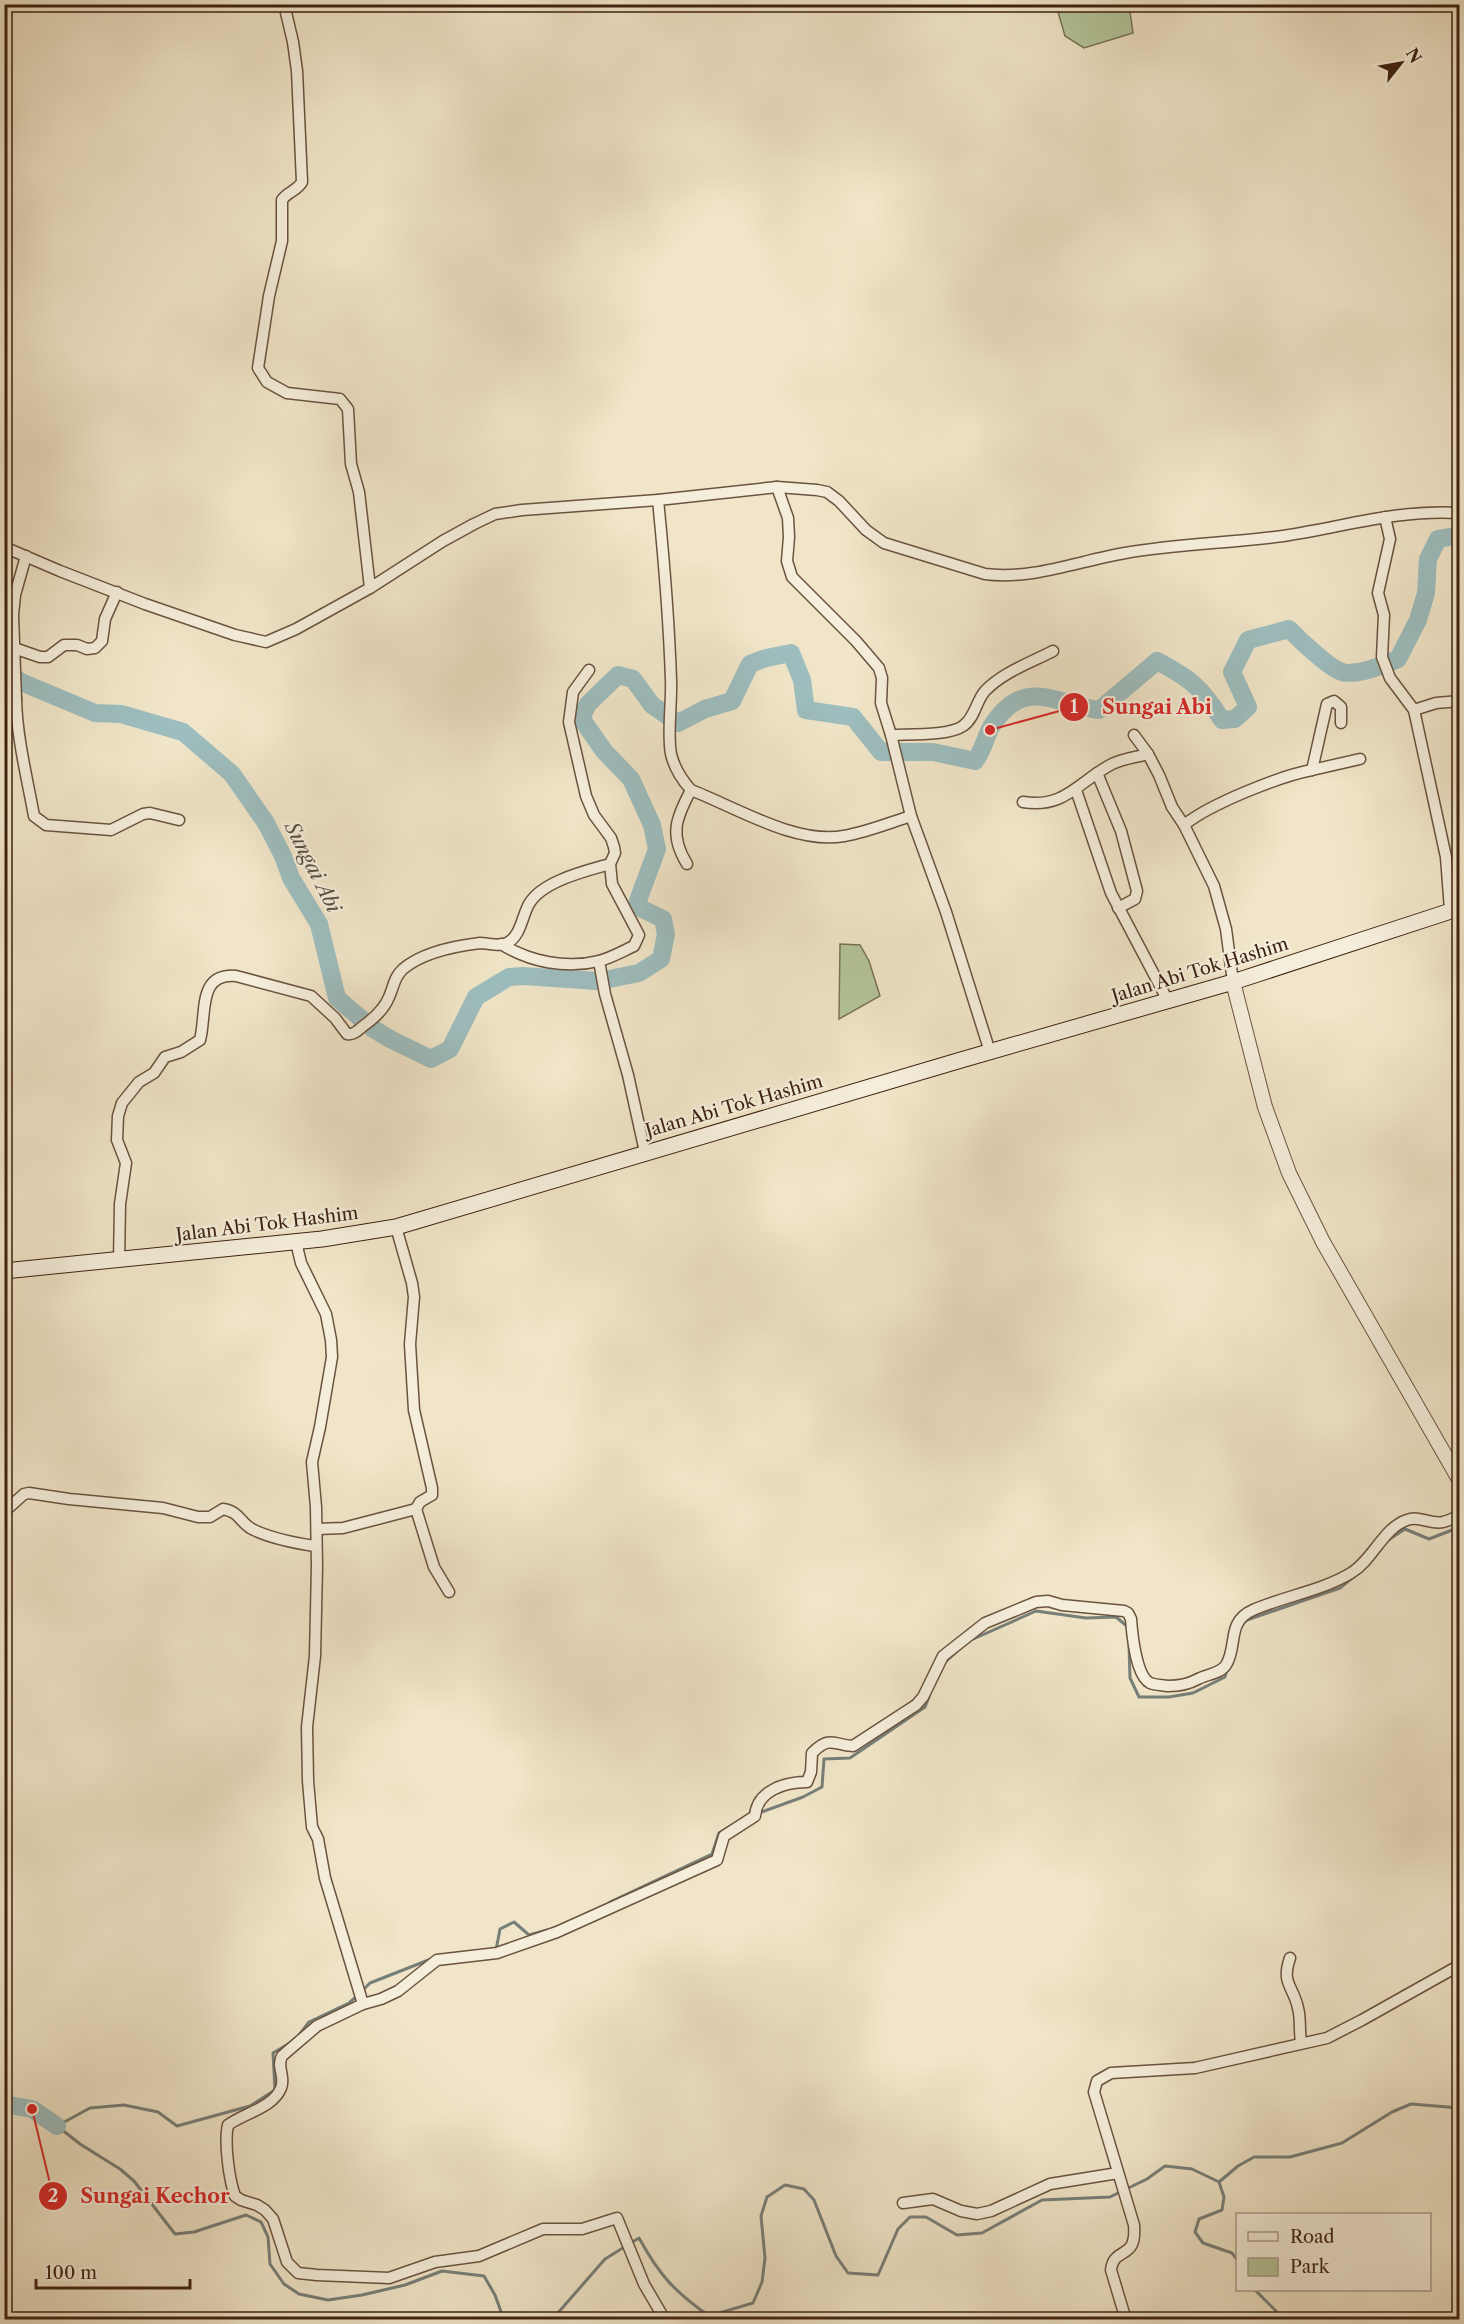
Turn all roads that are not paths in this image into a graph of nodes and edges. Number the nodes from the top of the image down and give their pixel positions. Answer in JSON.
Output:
{"nodes":[{"id":1,"x":284,"y":4,"type":"edge"},
{"id":2,"x":777,"y":487,"type":"junction"},
{"id":3,"x":658,"y":501,"type":"junction"},
{"id":4,"x":1460,"y":513,"type":"edge"},
{"id":5,"x":1385,"y":517,"type":"junction"},
{"id":6,"x":4,"y":547,"type":"edge"},
{"id":7,"x":26,"y":556,"type":"junction"},
{"id":8,"x":370,"y":588,"type":"junction"},
{"id":9,"x":117,"y":592,"type":"junction"},
{"id":10,"x":14,"y":648,"type":"junction"},
{"id":11,"x":1053,"y":651,"type":"dead end"},
{"id":12,"x":589,"y":670,"type":"dead end"},
{"id":13,"x":4,"y":691,"type":"edge"},
{"id":14,"x":16,"y":699,"type":"junction"},
{"id":15,"x":1460,"y":701,"type":"edge"},
{"id":16,"x":1414,"y":710,"type":"junction"},
{"id":17,"x":1341,"y":723,"type":"dead end"},
{"id":18,"x":1134,"y":735,"type":"dead end"},
{"id":19,"x":892,"y":741,"type":"junction"},
{"id":20,"x":1148,"y":754,"type":"junction"},
{"id":21,"x":1360,"y":759,"type":"dead end"},
{"id":22,"x":1312,"y":770,"type":"junction"},
{"id":23,"x":1097,"y":773,"type":"junction"},
{"id":24,"x":691,"y":790,"type":"junction"},
{"id":25,"x":1076,"y":790,"type":"junction"},
{"id":26,"x":1023,"y":802,"type":"dead end"},
{"id":27,"x":911,"y":816,"type":"junction"},
{"id":28,"x":179,"y":820,"type":"dead end"},
{"id":29,"x":1185,"y":825,"type":"junction"},
{"id":30,"x":610,"y":864,"type":"junction"},
{"id":31,"x":687,"y":864,"type":"dead end"},
{"id":32,"x":1118,"y":908,"type":"junction"},
{"id":33,"x":1455,"y":909,"type":"edge"},
{"id":34,"x":501,"y":944,"type":"junction"},
{"id":35,"x":599,"y":961,"type":"junction"},
{"id":36,"x":1233,"y":982,"type":"junction"},
{"id":37,"x":1168,"y":1001,"type":"junction"},
{"id":38,"x":990,"y":1052,"type":"junction"},
{"id":39,"x":645,"y":1152,"type":"junction"},
{"id":40,"x":396,"y":1227,"type":"junction"},
{"id":41,"x":296,"y":1242,"type":"junction"},
{"id":42,"x":119,"y":1261,"type":"junction"},
{"id":43,"x":4,"y":1271,"type":"edge"},
{"id":44,"x":1460,"y":1481,"type":"edge"},
{"id":45,"x":416,"y":1509,"type":"junction"},
{"id":46,"x":4,"y":1512,"type":"edge"},
{"id":47,"x":1460,"y":1515,"type":"edge"},
{"id":48,"x":317,"y":1528,"type":"junction"},
{"id":49,"x":315,"y":1546,"type":"junction"},
{"id":50,"x":449,"y":1592,"type":"dead end"},
{"id":51,"x":1290,"y":1958,"type":"dead end"},
{"id":52,"x":1460,"y":1965,"type":"edge"},
{"id":53,"x":360,"y":1996,"type":"junction"},
{"id":54,"x":1301,"y":2042,"type":"junction"},
{"id":55,"x":1120,"y":2178,"type":"junction"},
{"id":56,"x":903,"y":2203,"type":"dead end"},
{"id":57,"x":665,"y":2319,"type":"edge"},
{"id":58,"x":1126,"y":2319,"type":"edge"}],
"edges":[{"from":1,"to":8,"type":"street"},
{"from":2,"to":3,"type":"street"},
{"from":2,"to":5,"type":"street"},
{"from":2,"to":19,"type":"street"},
{"from":3,"to":8,"type":"street"},
{"from":3,"to":24,"type":"street"},
{"from":4,"to":5,"type":"street"},
{"from":5,"to":16,"type":"street"},
{"from":6,"to":7,"type":"street"},
{"from":7,"to":9,"type":"street"},
{"from":7,"to":10,"type":"street"},
{"from":8,"to":9,"type":"street"},
{"from":9,"to":10,"type":"street"},
{"from":10,"to":14,"type":"street"},
{"from":11,"to":19,"type":"street"},
{"from":12,"to":30,"type":"street"},
{"from":13,"to":14,"type":"street"},
{"from":14,"to":28,"type":"street"},
{"from":15,"to":16,"type":"street"},
{"from":16,"to":33,"type":"street"},
{"from":17,"to":22,"type":"street"},
{"from":18,"to":20,"type":"street"},
{"from":19,"to":27,"type":"street"},
{"from":20,"to":23,"type":"street"},
{"from":20,"to":29,"type":"street"},
{"from":21,"to":22,"type":"street"},
{"from":22,"to":29,"type":"street"},
{"from":23,"to":25,"type":"street"},
{"from":23,"to":32,"type":"street"},
{"from":24,"to":27,"type":"street"},
{"from":24,"to":31,"type":"street"},
{"from":25,"to":26,"type":"street"},
{"from":25,"to":32,"type":"street"},
{"from":27,"to":38,"type":"street"},
{"from":29,"to":36,"type":"street"},
{"from":30,"to":34,"type":"street"},
{"from":30,"to":35,"type":"street"},
{"from":32,"to":37,"type":"street"},
{"from":33,"to":36,"type":"main road","name":"Jalan Abi Tok Hashim"},
{"from":34,"to":35,"type":"street"},
{"from":34,"to":42,"type":"street"},
{"from":35,"to":39,"type":"street"},
{"from":36,"to":37,"type":"main road","name":"Jalan Abi Tok Hashim"},
{"from":36,"to":44,"type":"street"},
{"from":37,"to":38,"type":"main road","name":"Jalan Abi Tok Hashim"},
{"from":38,"to":39,"type":"main road","name":"Jalan Abi Tok Hashim"},
{"from":39,"to":40,"type":"main road","name":"Jalan Abi Tok Hashim"},
{"from":40,"to":41,"type":"main road","name":"Jalan Abi Tok Hashim"},
{"from":40,"to":45,"type":"street"},
{"from":41,"to":42,"type":"main road","name":"Jalan Abi Tok Hashim"},
{"from":41,"to":48,"type":"street"},
{"from":42,"to":43,"type":"main road","name":"Jalan Abi Tok Hashim"},
{"from":45,"to":48,"type":"street"},
{"from":45,"to":50,"type":"street"},
{"from":46,"to":49,"type":"street"},
{"from":47,"to":53,"type":"street"},
{"from":48,"to":49,"type":"street"},
{"from":49,"to":53,"type":"street"},
{"from":51,"to":54,"type":"street"},
{"from":52,"to":54,"type":"street"},
{"from":53,"to":57,"type":"street"},
{"from":54,"to":55,"type":"street"},
{"from":55,"to":56,"type":"street"},
{"from":55,"to":58,"type":"street"}]}
